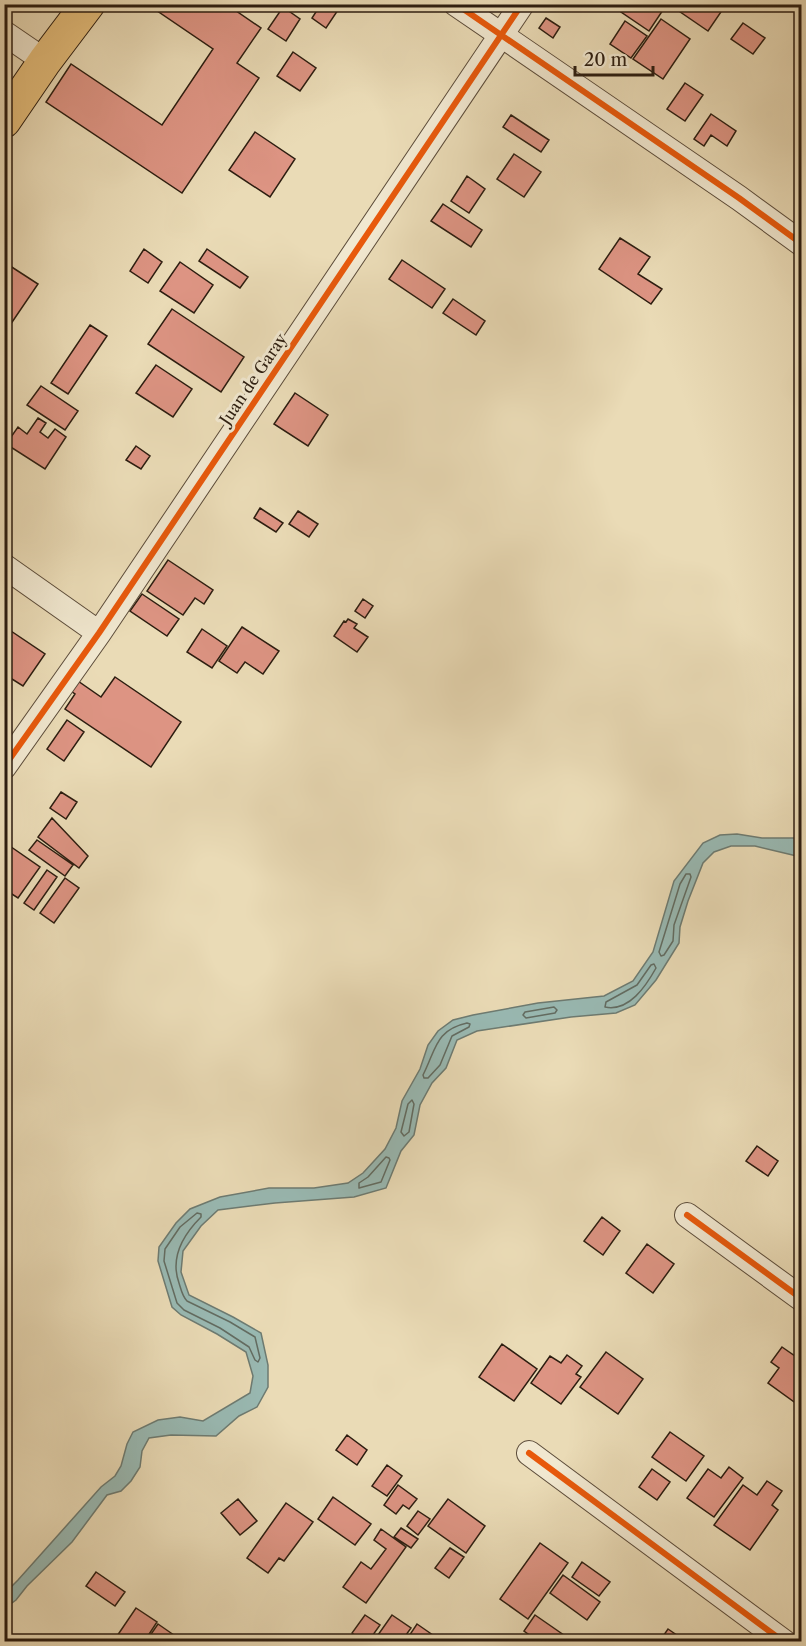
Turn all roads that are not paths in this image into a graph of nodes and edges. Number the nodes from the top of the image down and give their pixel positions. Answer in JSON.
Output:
{"nodes":[{"id":1,"x":88,"y":4,"type":"edge"},
{"id":2,"x":456,"y":4,"type":"edge"},
{"id":3,"x":522,"y":4,"type":"edge"},
{"id":4,"x":4,"y":33,"type":"edge"},
{"id":5,"x":500,"y":36,"type":"junction"},
{"id":6,"x":45,"y":61,"type":"junction"},
{"id":7,"x":4,"y":120,"type":"edge"},
{"id":8,"x":801,"y":244,"type":"edge"},
{"id":9,"x":4,"y":566,"type":"edge"},
{"id":10,"x":99,"y":633,"type":"junction"},
{"id":11,"x":4,"y":767,"type":"edge"},
{"id":12,"x":687,"y":1215,"type":"dead end"},
{"id":13,"x":801,"y":1299,"type":"edge"},
{"id":14,"x":529,"y":1453,"type":"dead end"},
{"id":15,"x":784,"y":1641,"type":"edge"}],
"edges":[{"from":1,"to":6,"type":"main road"},
{"from":2,"to":5,"type":"street"},
{"from":3,"to":5,"type":"street","name":"Juan de Garay"},
{"from":4,"to":6,"type":"street"},
{"from":5,"to":8,"type":"street"},
{"from":5,"to":10,"type":"street","name":"Juan de Garay"},
{"from":6,"to":7,"type":"main road"},
{"from":9,"to":10,"type":"street"},
{"from":10,"to":11,"type":"street","name":"Juan de Garay"},
{"from":12,"to":13,"type":"street"},
{"from":14,"to":15,"type":"street"}]}
